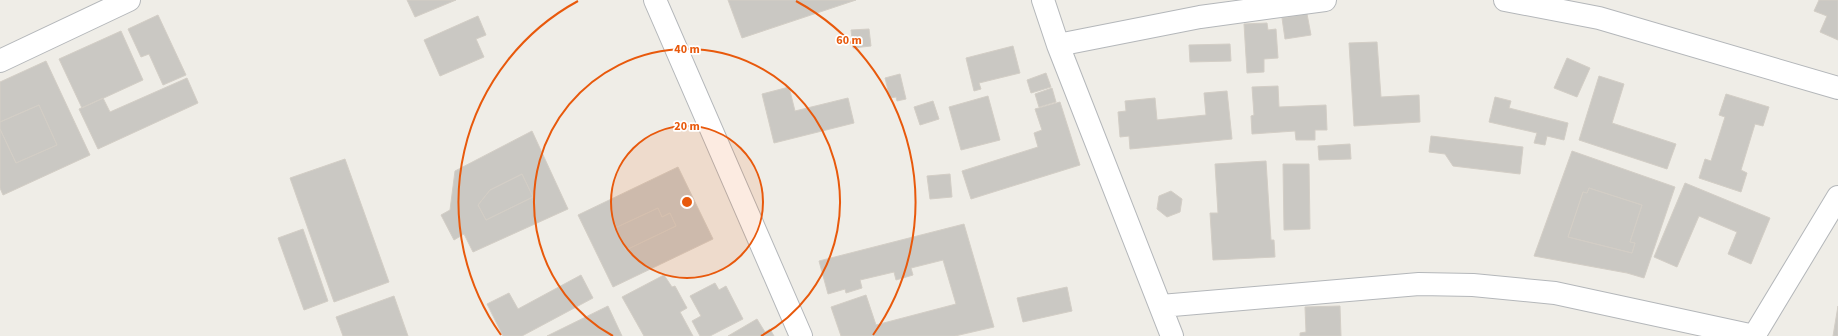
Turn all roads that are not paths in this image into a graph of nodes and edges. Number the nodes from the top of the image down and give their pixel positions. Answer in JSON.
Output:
{"nodes":[{"id":1,"x":129,"y":0,"type":"edge"},
{"id":2,"x":655,"y":0,"type":"edge"},
{"id":3,"x":1043,"y":0,"type":"edge"},
{"id":4,"x":1325,"y":0,"type":"edge"},
{"id":5,"x":1506,"y":0,"type":"edge"},
{"id":6,"x":1058,"y":45,"type":"junction"},
{"id":7,"x":0,"y":61,"type":"edge"},
{"id":8,"x":1838,"y":88,"type":"edge"},
{"id":9,"x":1838,"y":197,"type":"edge"},
{"id":10,"x":1161,"y":306,"type":"junction"},
{"id":11,"x":801,"y":336,"type":"edge"},
{"id":12,"x":1172,"y":336,"type":"edge"},
{"id":13,"x":1754,"y":336,"type":"edge"}],
"edges":[{"from":1,"to":7,"type":"street"},
{"from":2,"to":11,"type":"street"},
{"from":3,"to":6,"type":"street"},
{"from":4,"to":6,"type":"street"},
{"from":5,"to":8,"type":"street"},
{"from":6,"to":10,"type":"street"},
{"from":9,"to":13,"type":"street"},
{"from":10,"to":12,"type":"street"},
{"from":10,"to":13,"type":"street"}]}
